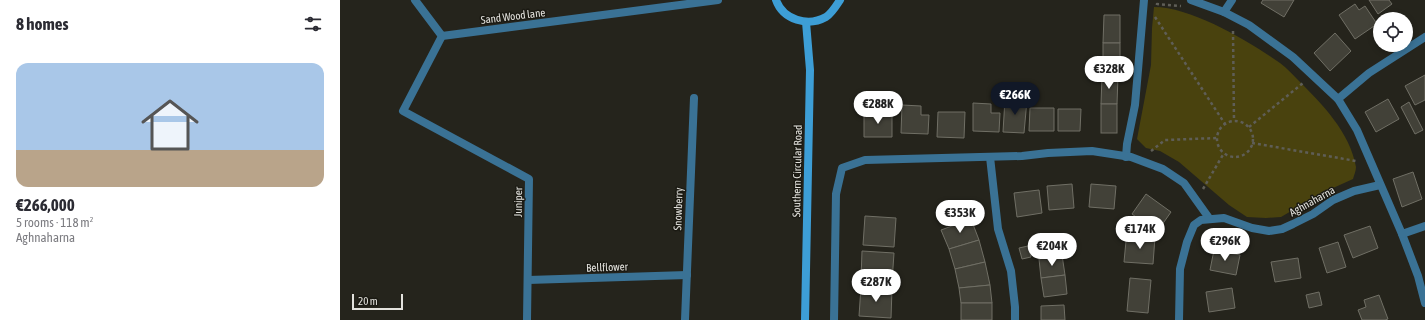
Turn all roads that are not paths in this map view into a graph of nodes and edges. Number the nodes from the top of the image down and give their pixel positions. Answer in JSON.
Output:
{"nodes":[{"id":1,"x":415,"y":0,"type":"edge"},
{"id":2,"x":718,"y":0,"type":"edge"},
{"id":3,"x":776,"y":0,"type":"edge"},
{"id":4,"x":840,"y":0,"type":"edge"},
{"id":5,"x":1144,"y":0,"type":"edge"},
{"id":6,"x":1191,"y":0,"type":"edge"},
{"id":7,"x":1232,"y":0,"type":"edge"},
{"id":8,"x":1224,"y":12,"type":"junction"},
{"id":9,"x":806,"y":22,"type":"junction"},
{"id":10,"x":442,"y":36,"type":"junction"},
{"id":11,"x":1425,"y":36,"type":"edge"},
{"id":12,"x":694,"y":98,"type":"dead end"},
{"id":13,"x":1338,"y":100,"type":"junction"},
{"id":14,"x":990,"y":157,"type":"junction"},
{"id":15,"x":1132,"y":158,"type":"junction"},
{"id":16,"x":1380,"y":185,"type":"junction"},
{"id":17,"x":1209,"y":218,"type":"junction"},
{"id":18,"x":1425,"y":226,"type":"edge"},
{"id":19,"x":1402,"y":234,"type":"junction"},
{"id":20,"x":687,"y":275,"type":"junction"},
{"id":21,"x":528,"y":280,"type":"junction"},
{"id":22,"x":1425,"y":303,"type":"edge"},
{"id":23,"x":527,"y":320,"type":"edge"},
{"id":24,"x":685,"y":320,"type":"edge"},
{"id":25,"x":805,"y":320,"type":"edge"},
{"id":26,"x":834,"y":320,"type":"edge"},
{"id":27,"x":1015,"y":320,"type":"edge"},
{"id":28,"x":1179,"y":320,"type":"edge"}],
"edges":[{"from":1,"to":10,"type":"street"},
{"from":2,"to":10,"type":"street","name":"Sand Wood lane"},
{"from":3,"to":9,"type":"main road"},
{"from":4,"to":9,"type":"main road"},
{"from":5,"to":15,"type":"street"},
{"from":6,"to":8,"type":"street"},
{"from":7,"to":8,"type":"street"},
{"from":8,"to":13,"type":"street"},
{"from":9,"to":25,"type":"main road","name":"Southern Circular Road"},
{"from":10,"to":21,"type":"street","name":"Juniper"},
{"from":11,"to":13,"type":"street"},
{"from":12,"to":20,"type":"street","name":"Snowberry"},
{"from":13,"to":16,"type":"street"},
{"from":14,"to":15,"type":"street"},
{"from":14,"to":26,"type":"street"},
{"from":14,"to":27,"type":"street"},
{"from":15,"to":17,"type":"street"},
{"from":16,"to":17,"type":"street","name":"Aghnaharna"},
{"from":16,"to":19,"type":"street"},
{"from":17,"to":28,"type":"street"},
{"from":18,"to":19,"type":"street"},
{"from":19,"to":22,"type":"street"},
{"from":20,"to":21,"type":"street","name":"Bellflower"},
{"from":20,"to":24,"type":"street","name":"Snowberry"},
{"from":21,"to":23,"type":"street","name":"Juniper"}]}
